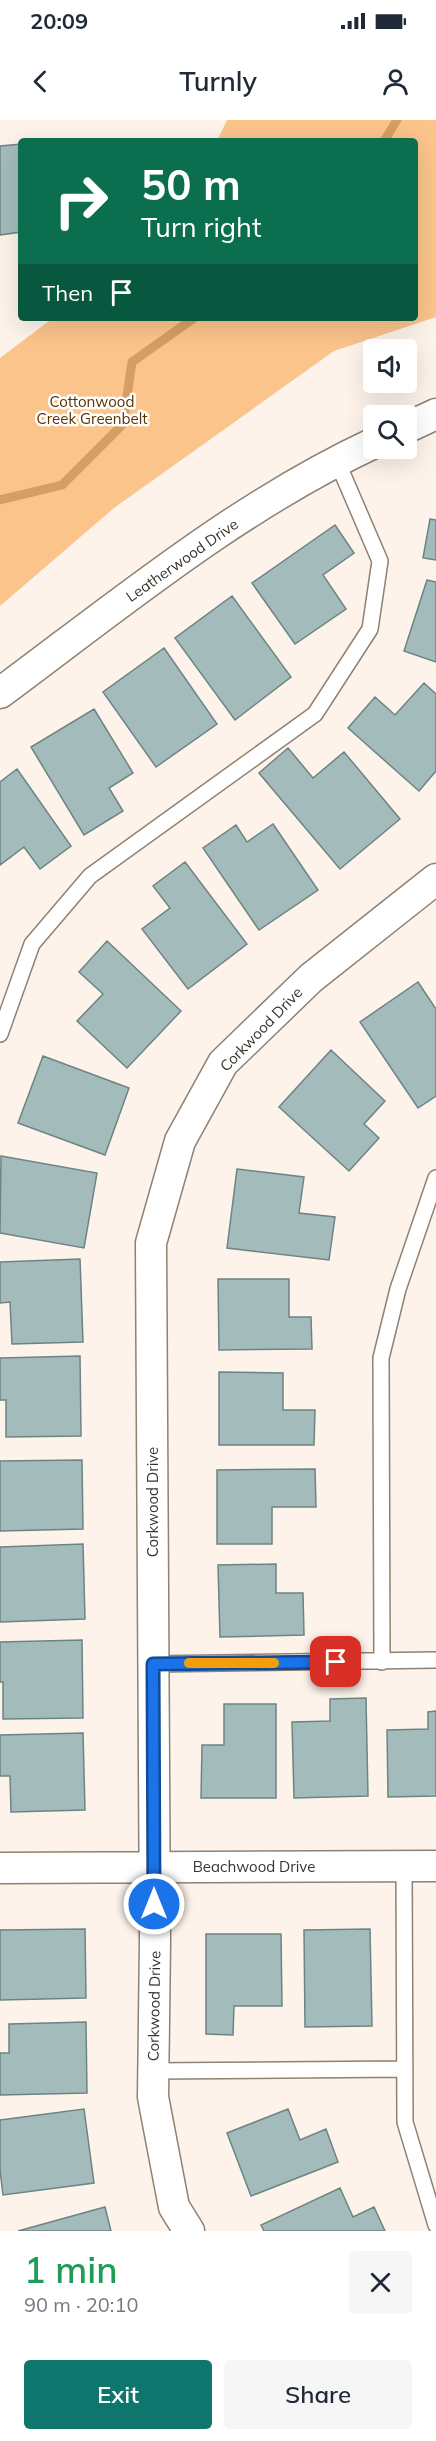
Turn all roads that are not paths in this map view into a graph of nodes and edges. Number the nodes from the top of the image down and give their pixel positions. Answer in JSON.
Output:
{"nodes":[{"id":1,"x":436,"y":414,"type":"edge"},
{"id":2,"x":417,"y":423,"type":"edge"},
{"id":3,"x":363,"y":448,"type":"edge"},
{"id":4,"x":337,"y":460,"type":"junction"},
{"id":5,"x":0,"y":693,"type":"edge"},
{"id":6,"x":436,"y":879,"type":"edge"},
{"id":7,"x":0,"y":1034,"type":"edge"},
{"id":8,"x":436,"y":1178,"type":"edge"},
{"id":9,"x":436,"y":1660,"type":"edge"},
{"id":10,"x":382,"y":1662,"type":"junction"},
{"id":11,"x":153,"y":1664,"type":"junction"},
{"id":12,"x":154,"y":1866,"type":"junction"},
{"id":13,"x":404,"y":1866,"type":"junction"},
{"id":14,"x":436,"y":1866,"type":"edge"},
{"id":15,"x":0,"y":1868,"type":"edge"},
{"id":16,"x":405,"y":2068,"type":"junction"},
{"id":17,"x":153,"y":2071,"type":"junction"},
{"id":18,"x":436,"y":2225,"type":"edge"},
{"id":19,"x":189,"y":2231,"type":"edge"}],
"edges":[{"from":1,"to":2,"type":"street"},
{"from":3,"to":4,"type":"street","name":"Leatherwood Drive"},
{"from":4,"to":5,"type":"street","name":"Leatherwood Drive"},
{"from":4,"to":7,"type":"lane"},
{"from":6,"to":11,"type":"street","name":"Corkwood Drive"},
{"from":8,"to":10,"type":"lane"},
{"from":9,"to":10,"type":"lane"},
{"from":10,"to":11,"type":"lane"},
{"from":11,"to":12,"type":"street","name":"Corkwood Drive"},
{"from":12,"to":13,"type":"street","name":"Beachwood Drive"},
{"from":12,"to":15,"type":"street","name":"Beachwood Drive"},
{"from":12,"to":17,"type":"street","name":"Corkwood Drive"},
{"from":13,"to":14,"type":"street","name":"Beachwood Drive"},
{"from":13,"to":16,"type":"lane"},
{"from":16,"to":17,"type":"lane"},
{"from":16,"to":18,"type":"lane"},
{"from":17,"to":19,"type":"street","name":"Corkwood Drive"}]}
